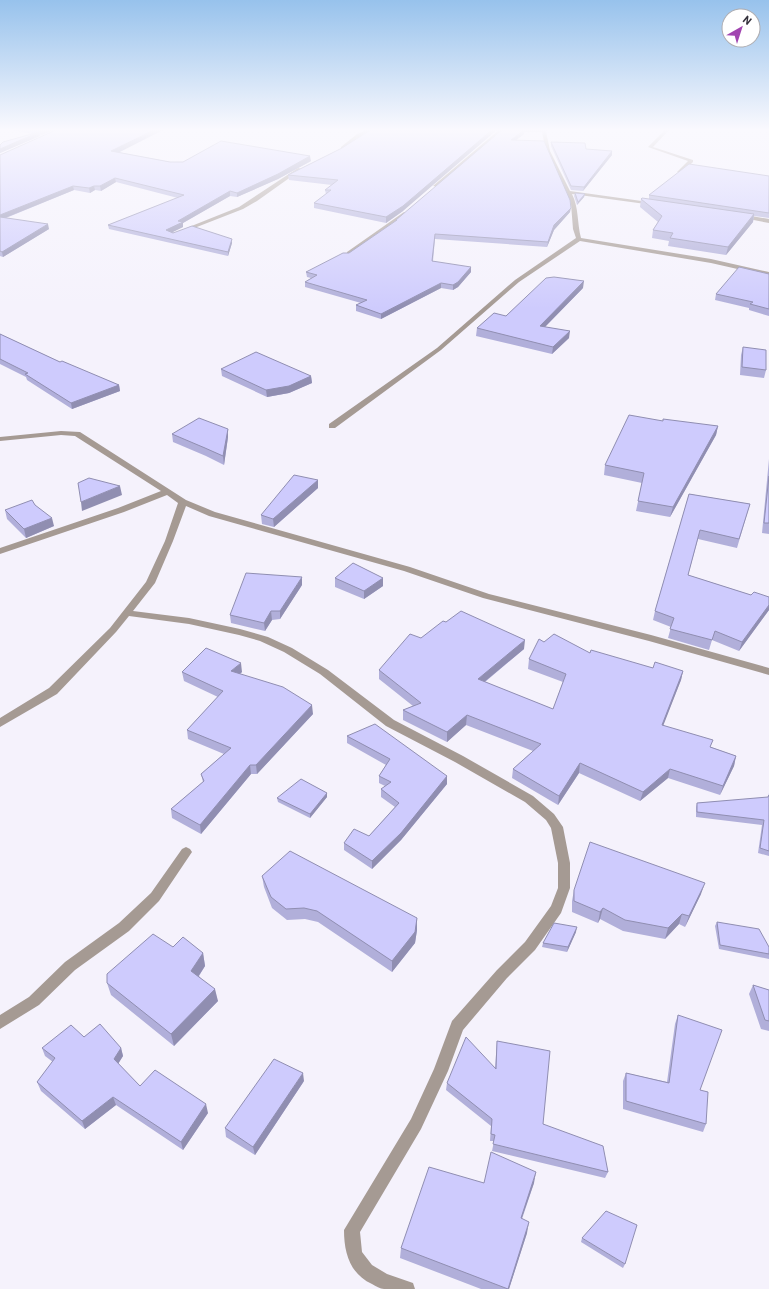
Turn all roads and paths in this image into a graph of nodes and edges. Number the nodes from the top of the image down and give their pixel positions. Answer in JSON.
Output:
{"nodes":[{"id":1,"x":269,"y":189,"type":"edge"},
{"id":2,"x":567,"y":189,"type":"edge"},
{"id":3,"x":568,"y":192,"type":"junction"},
{"id":4,"x":647,"y":197,"type":"edge"},
{"id":5,"x":641,"y":202,"type":"junction"},
{"id":6,"x":661,"y":204,"type":"edge"},
{"id":7,"x":412,"y":207,"type":"edge"},
{"id":8,"x":731,"y":215,"type":"edge"},
{"id":9,"x":769,"y":221,"type":"edge"},
{"id":10,"x":178,"y":232,"type":"edge"},
{"id":11,"x":579,"y":239,"type":"junction"},
{"id":12,"x":346,"y":256,"type":"edge"},
{"id":13,"x":769,"y":274,"type":"edge"},
{"id":14,"x":332,"y":426,"type":"dead end"},
{"id":15,"x":0,"y":439,"type":"edge"},
{"id":16,"x":167,"y":492,"type":"junction"},
{"id":17,"x":183,"y":502,"type":"junction"},
{"id":18,"x":0,"y":551,"type":"edge"},
{"id":19,"x":126,"y":613,"type":"junction"},
{"id":20,"x":769,"y":672,"type":"edge"},
{"id":21,"x":0,"y":723,"type":"edge"},
{"id":22,"x":186,"y":852,"type":"dead end"},
{"id":23,"x":0,"y":1023,"type":"edge"},
{"id":24,"x":407,"y":1289,"type":"edge"}],
"edges":[{"from":1,"to":10,"type":"street"},
{"from":2,"to":3,"type":"street"},
{"from":3,"to":5,"type":"street"},
{"from":3,"to":11,"type":"street"},
{"from":4,"to":5,"type":"street"},
{"from":5,"to":6,"type":"street"},
{"from":7,"to":12,"type":"street"},
{"from":8,"to":9,"type":"street"},
{"from":11,"to":13,"type":"street"},
{"from":11,"to":14,"type":"street"},
{"from":15,"to":16,"type":"street"},
{"from":16,"to":17,"type":"street"},
{"from":16,"to":18,"type":"street"},
{"from":17,"to":19,"type":"street"},
{"from":17,"to":20,"type":"street"},
{"from":19,"to":21,"type":"street"},
{"from":19,"to":24,"type":"street"},
{"from":22,"to":23,"type":"street"}]}
